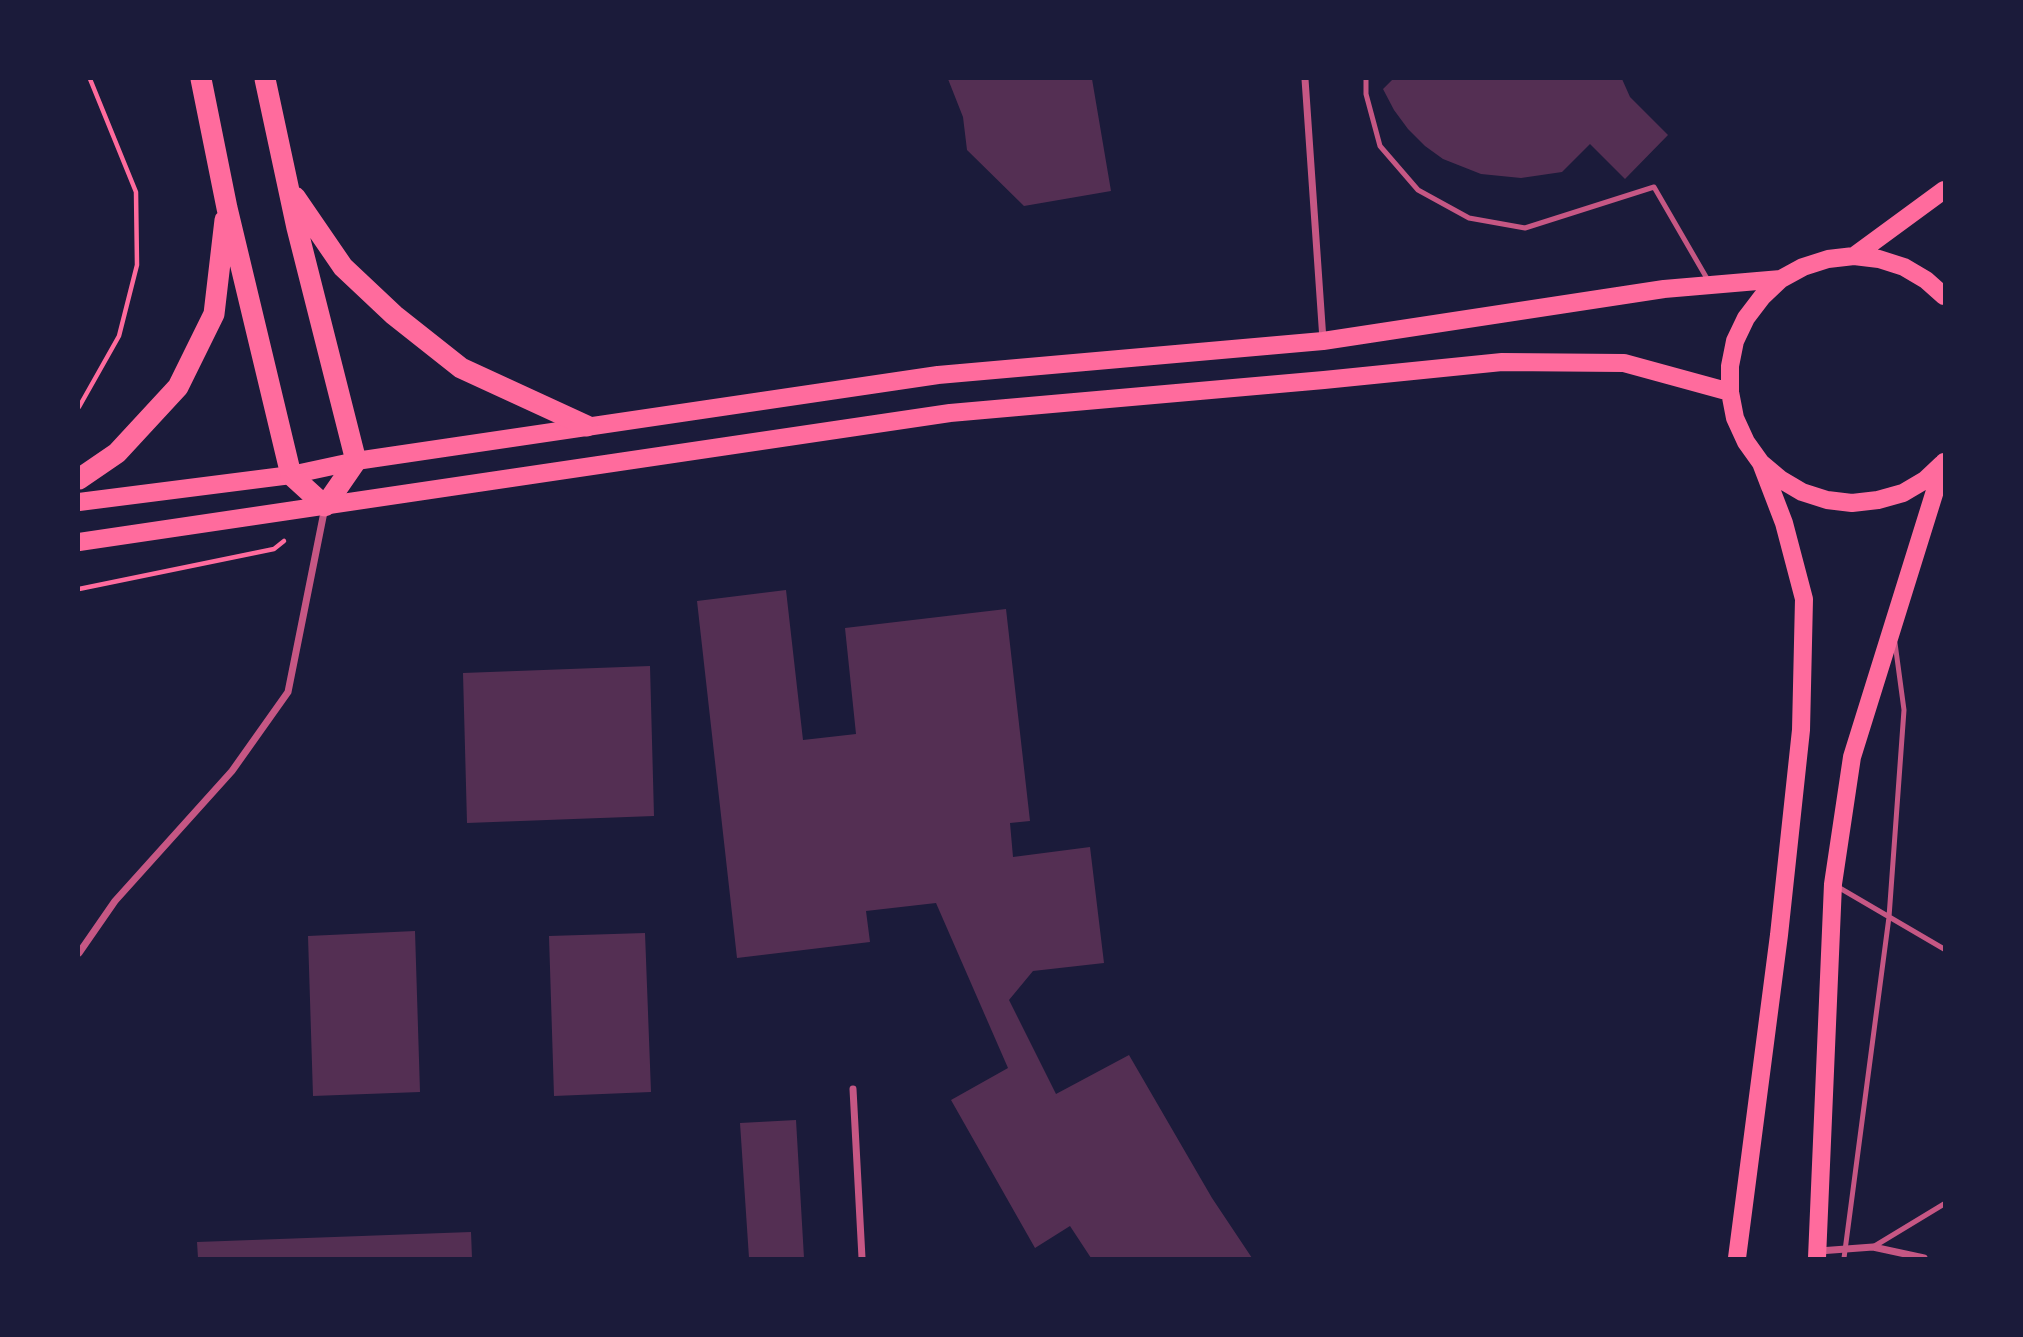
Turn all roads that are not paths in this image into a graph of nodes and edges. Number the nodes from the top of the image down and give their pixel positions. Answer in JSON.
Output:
{"nodes":[{"id":1,"x":201,"y":79,"type":"edge"},
{"id":2,"x":265,"y":79,"type":"edge"},
{"id":3,"x":1306,"y":79,"type":"edge"},
{"id":4,"x":1366,"y":79,"type":"edge"},
{"id":5,"x":1944,"y":190,"type":"edge"},
{"id":6,"x":291,"y":191,"type":"junction"},
{"id":7,"x":226,"y":208,"type":"junction"},
{"id":8,"x":1854,"y":256,"type":"junction"},
{"id":9,"x":1781,"y":279,"type":"junction"},
{"id":10,"x":1710,"y":285,"type":"junction"},
{"id":11,"x":1944,"y":296,"type":"edge"},
{"id":12,"x":1323,"y":341,"type":"junction"},
{"id":13,"x":1730,"y":392,"type":"junction"},
{"id":14,"x":587,"y":426,"type":"junction"},
{"id":15,"x":356,"y":461,"type":"junction"},
{"id":16,"x":1944,"y":462,"type":"edge"},
{"id":17,"x":1761,"y":463,"type":"junction"},
{"id":18,"x":291,"y":475,"type":"junction"},
{"id":19,"x":79,"y":479,"type":"edge"},
{"id":20,"x":79,"y":502,"type":"edge"},
{"id":21,"x":325,"y":506,"type":"junction"},
{"id":22,"x":79,"y":542,"type":"edge"},
{"id":23,"x":1892,"y":626,"type":"junction"},
{"id":24,"x":1833,"y":884,"type":"junction"},
{"id":25,"x":1889,"y":917,"type":"junction"},
{"id":26,"x":1944,"y":949,"type":"edge"},
{"id":27,"x":79,"y":953,"type":"edge"},
{"id":28,"x":853,"y":1089,"type":"dead end"},
{"id":29,"x":1944,"y":1204,"type":"edge"},
{"id":30,"x":1873,"y":1247,"type":"junction"},
{"id":31,"x":1845,"y":1249,"type":"junction"},
{"id":32,"x":1818,"y":1254,"type":"edge"},
{"id":33,"x":862,"y":1258,"type":"edge"},
{"id":34,"x":1737,"y":1258,"type":"edge"},
{"id":35,"x":1844,"y":1258,"type":"edge"},
{"id":36,"x":1924,"y":1258,"type":"edge"}],
"edges":[{"from":1,"to":7,"type":"highway"},
{"from":2,"to":6,"type":"highway"},
{"from":3,"to":12,"type":"street"},
{"from":4,"to":10,"type":"lane"},
{"from":5,"to":8,"type":"main road"},
{"from":6,"to":14,"type":"highway"},
{"from":6,"to":15,"type":"highway"},
{"from":7,"to":18,"type":"highway"},
{"from":7,"to":19,"type":"highway"},
{"from":8,"to":9,"type":"main road"},
{"from":8,"to":11,"type":"main road"},
{"from":9,"to":10,"type":"main road"},
{"from":9,"to":13,"type":"main road"},
{"from":10,"to":12,"type":"main road"},
{"from":12,"to":14,"type":"main road"},
{"from":13,"to":17,"type":"main road"},
{"from":13,"to":21,"type":"main road"},
{"from":14,"to":15,"type":"main road"},
{"from":15,"to":18,"type":"main road"},
{"from":15,"to":21,"type":"highway"},
{"from":16,"to":17,"type":"main road"},
{"from":16,"to":23,"type":"main road"},
{"from":17,"to":34,"type":"main road"},
{"from":18,"to":20,"type":"main road"},
{"from":18,"to":21,"type":"highway"},
{"from":21,"to":22,"type":"main road"},
{"from":21,"to":27,"type":"street"},
{"from":23,"to":24,"type":"main road"},
{"from":23,"to":25,"type":"lane"},
{"from":24,"to":25,"type":"lane"},
{"from":24,"to":32,"type":"main road"},
{"from":25,"to":26,"type":"lane"},
{"from":25,"to":31,"type":"lane"},
{"from":28,"to":33,"type":"street"},
{"from":29,"to":30,"type":"lane"},
{"from":30,"to":31,"type":"street"},
{"from":30,"to":36,"type":"street"},
{"from":31,"to":32,"type":"street"},
{"from":31,"to":35,"type":"lane"}]}
